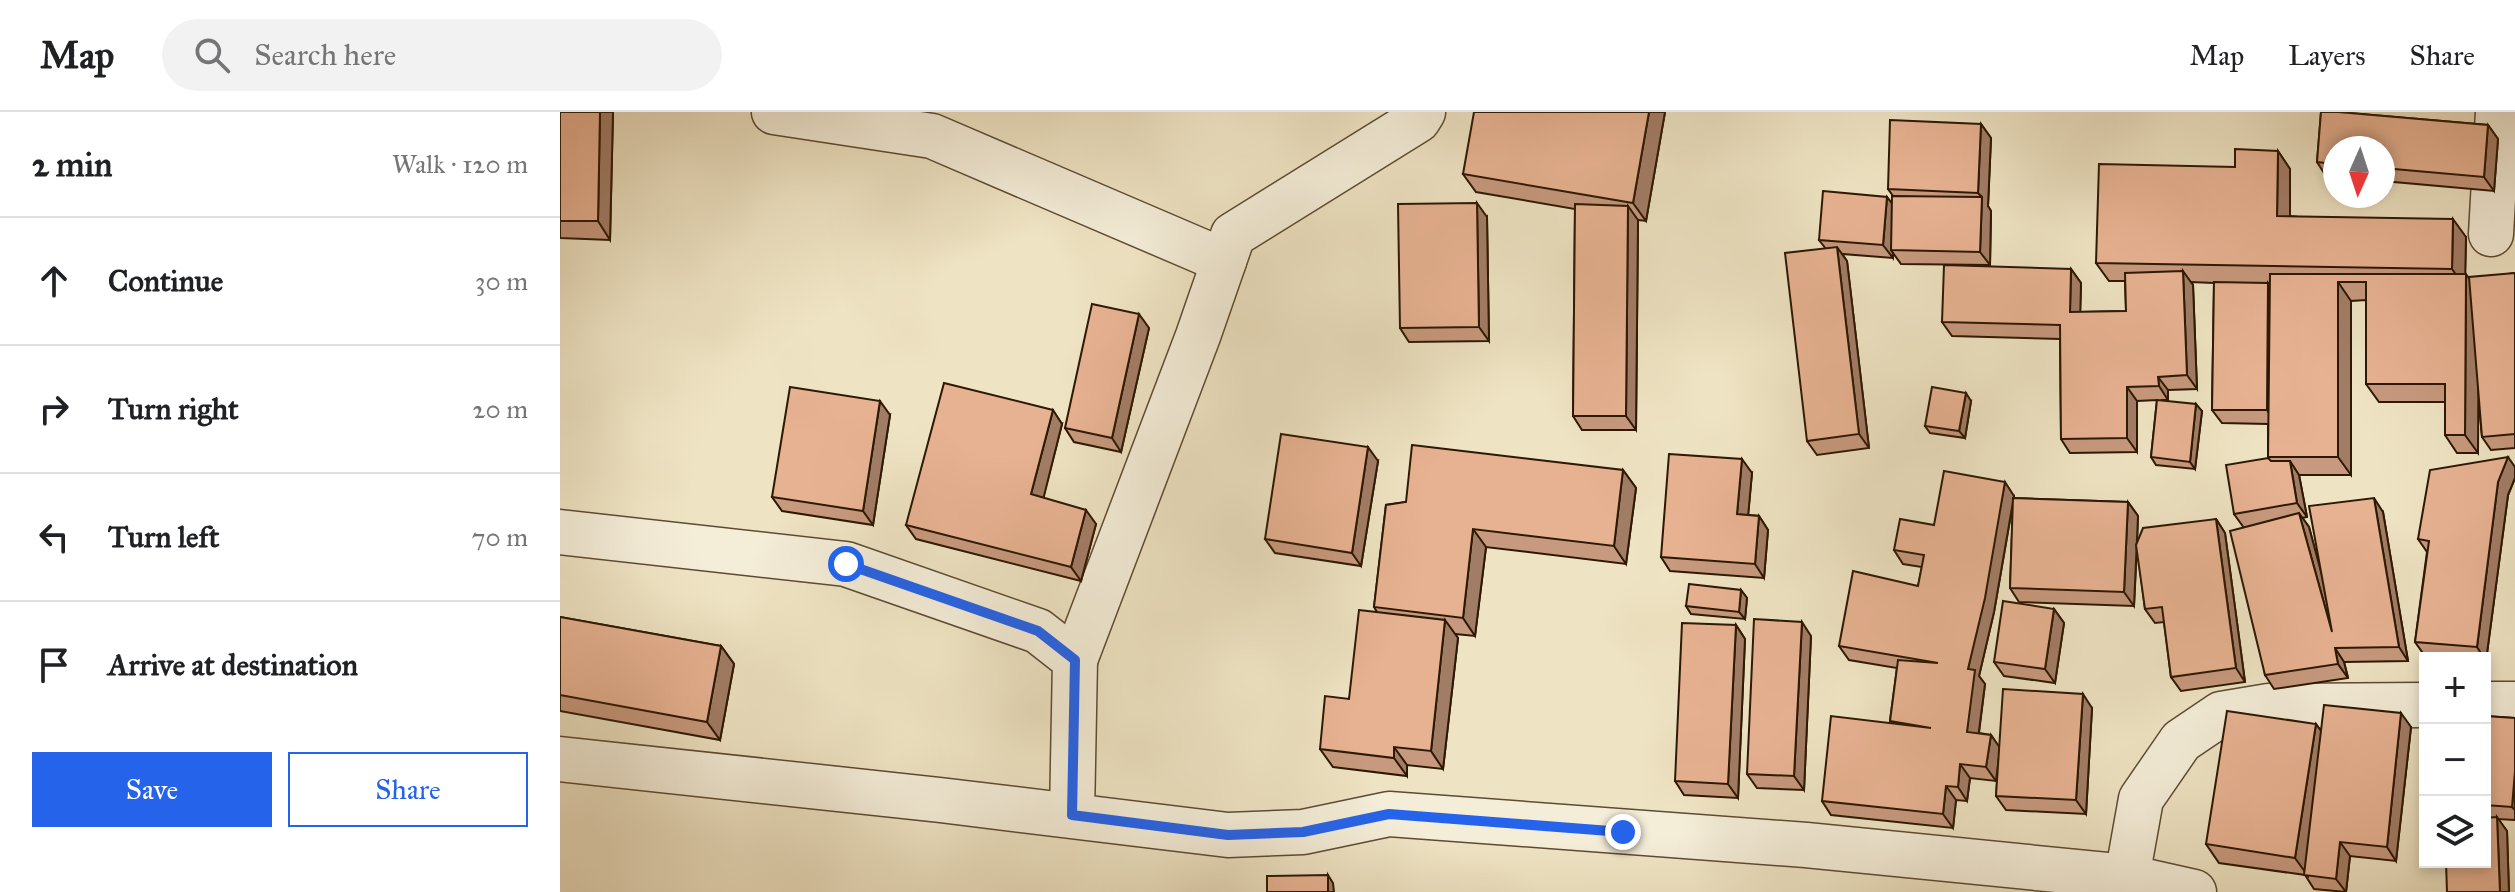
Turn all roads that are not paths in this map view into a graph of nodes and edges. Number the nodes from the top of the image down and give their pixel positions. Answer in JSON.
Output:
{"nodes":[{"id":1,"x":774,"y":112,"type":"edge"},
{"id":2,"x":1423,"y":112,"type":"edge"},
{"id":3,"x":2498,"y":112,"type":"edge"},
{"id":4,"x":2491,"y":234,"type":"dead end"},
{"id":5,"x":1224,"y":261,"type":"junction"},
{"id":6,"x":560,"y":532,"type":"edge"},
{"id":7,"x":1075,"y":660,"type":"junction"},
{"id":8,"x":2491,"y":704,"type":"edge"},
{"id":9,"x":2515,"y":704,"type":"edge"},
{"id":10,"x":2419,"y":705,"type":"edge"},
{"id":11,"x":560,"y":759,"type":"edge"},
{"id":12,"x":1072,"y":815,"type":"junction"},
{"id":13,"x":2127,"y":877,"type":"junction"},
{"id":14,"x":2194,"y":892,"type":"edge"}],
"edges":[{"from":1,"to":5,"type":"street"},
{"from":2,"to":5,"type":"street"},
{"from":3,"to":4,"type":"street"},
{"from":5,"to":7,"type":"street"},
{"from":6,"to":7,"type":"street"},
{"from":7,"to":12,"type":"street"},
{"from":8,"to":9,"type":"street"},
{"from":10,"to":13,"type":"street"},
{"from":11,"to":12,"type":"street"},
{"from":12,"to":13,"type":"street"},
{"from":13,"to":14,"type":"street"}]}
